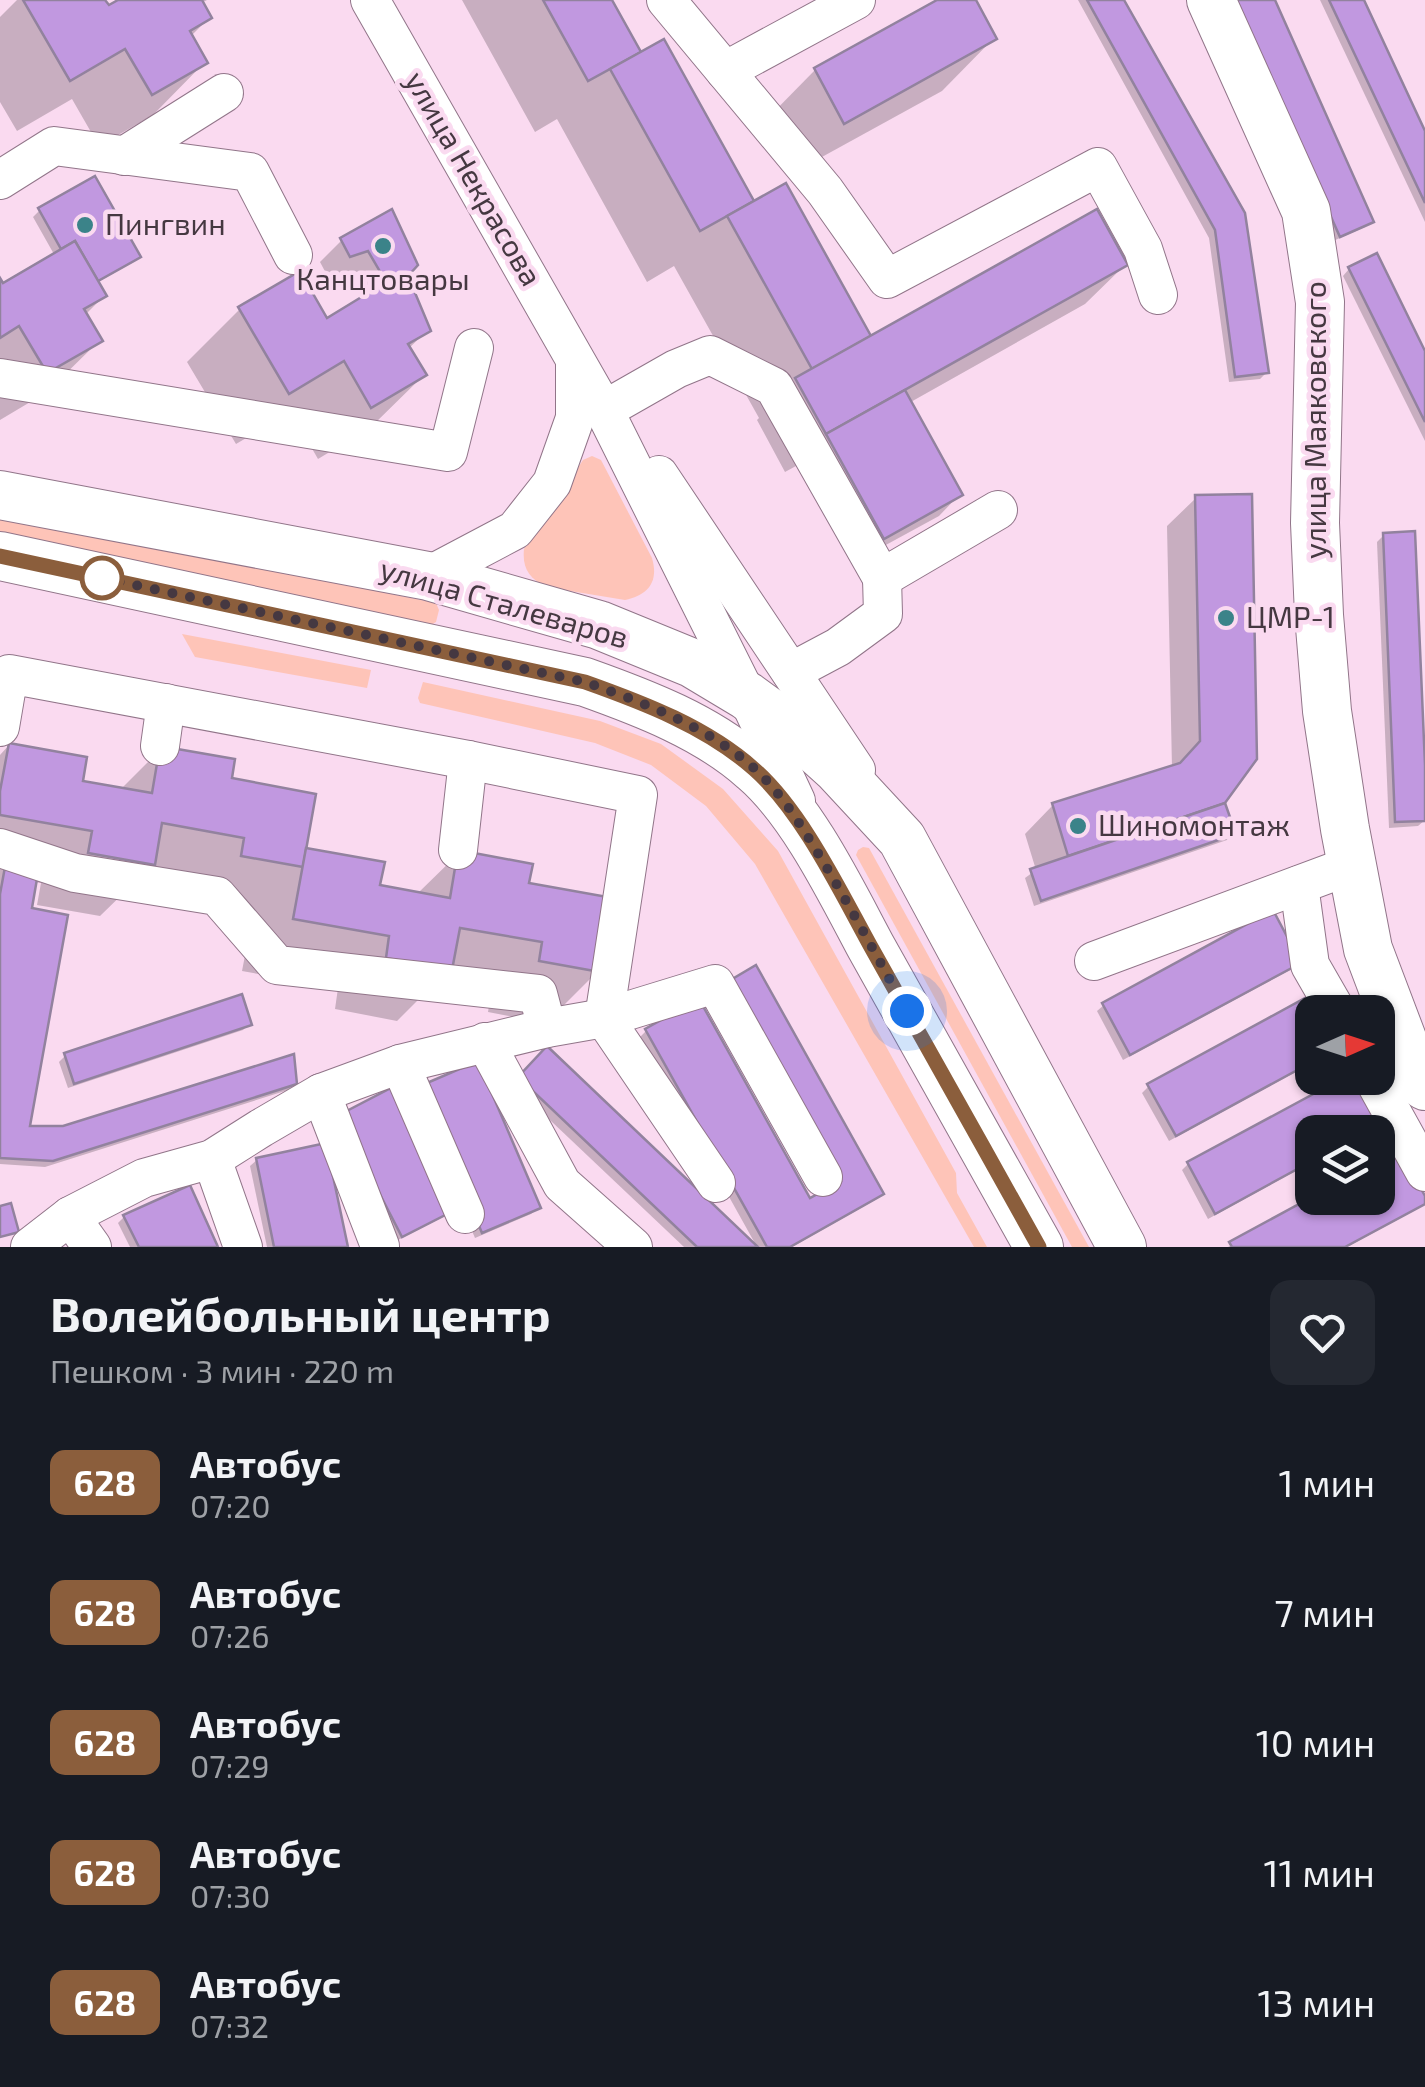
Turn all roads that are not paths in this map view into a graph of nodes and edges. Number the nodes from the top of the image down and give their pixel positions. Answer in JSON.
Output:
{"nodes":[{"id":1,"x":370,"y":0,"type":"edge"},
{"id":2,"x":666,"y":0,"type":"edge"},
{"id":3,"x":856,"y":0,"type":"edge"},
{"id":4,"x":1211,"y":0,"type":"edge"},
{"id":5,"x":725,"y":71,"type":"junction"},
{"id":6,"x":224,"y":93,"type":"dead end"},
{"id":7,"x":124,"y":156,"type":"junction"},
{"id":8,"x":0,"y":180,"type":"edge"},
{"id":9,"x":293,"y":254,"type":"dead end"},
{"id":10,"x":1158,"y":295,"type":"dead end"},
{"id":11,"x":474,"y":348,"type":"dead end"},
{"id":12,"x":575,"y":358,"type":"junction"},
{"id":13,"x":0,"y":378,"type":"edge"},
{"id":14,"x":608,"y":408,"type":"junction"},
{"id":15,"x":0,"y":495,"type":"edge"},
{"id":16,"x":998,"y":510,"type":"dead end"},
{"id":17,"x":0,"y":556,"type":"edge"},
{"id":18,"x":428,"y":576,"type":"junction"},
{"id":19,"x":882,"y":578,"type":"junction"},
{"id":20,"x":791,"y":672,"type":"junction"},
{"id":21,"x":747,"y":696,"type":"junction"},
{"id":22,"x":166,"y":703,"type":"junction"},
{"id":23,"x":0,"y":726,"type":"edge"},
{"id":24,"x":160,"y":746,"type":"dead end"},
{"id":25,"x":468,"y":760,"type":"junction"},
{"id":26,"x":902,"y":839,"type":"junction"},
{"id":27,"x":0,"y":848,"type":"edge"},
{"id":28,"x":458,"y":850,"type":"dead end"},
{"id":29,"x":1352,"y":865,"type":"junction"},
{"id":30,"x":832,"y":876,"type":"junction"},
{"id":31,"x":1298,"y":885,"type":"junction"},
{"id":32,"x":1094,"y":961,"type":"dead end"},
{"id":33,"x":1327,"y":995,"type":"edge"},
{"id":34,"x":604,"y":1018,"type":"junction"},
{"id":35,"x":547,"y":1028,"type":"junction"},
{"id":36,"x":485,"y":1042,"type":"junction"},
{"id":37,"x":400,"y":1064,"type":"junction"},
{"id":38,"x":1425,"y":1086,"type":"edge"},
{"id":39,"x":321,"y":1093,"type":"junction"},
{"id":40,"x":1382,"y":1095,"type":"edge"},
{"id":41,"x":212,"y":1159,"type":"junction"},
{"id":42,"x":1425,"y":1172,"type":"edge"},
{"id":43,"x":823,"y":1177,"type":"dead end"},
{"id":44,"x":716,"y":1184,"type":"dead end"},
{"id":45,"x":465,"y":1214,"type":"dead end"},
{"id":46,"x":70,"y":1216,"type":"junction"},
{"id":47,"x":380,"y":1246,"type":"edge"},
{"id":48,"x":30,"y":1247,"type":"edge"},
{"id":49,"x":92,"y":1247,"type":"edge"},
{"id":50,"x":244,"y":1247,"type":"edge"},
{"id":51,"x":632,"y":1247,"type":"edge"},
{"id":52,"x":1039,"y":1247,"type":"edge"},
{"id":53,"x":1122,"y":1247,"type":"edge"}],
"edges":[{"from":1,"to":12,"type":"street","name":"улица Некрасова"},
{"from":2,"to":5,"type":"street"},
{"from":3,"to":5,"type":"street"},
{"from":4,"to":29,"type":"main road","name":"улица Маяковского"},
{"from":5,"to":10,"type":"street"},
{"from":6,"to":7,"type":"street"},
{"from":7,"to":8,"type":"street"},
{"from":7,"to":9,"type":"street"},
{"from":11,"to":13,"type":"street"},
{"from":12,"to":14,"type":"street","name":"улица Некрасова"},
{"from":12,"to":18,"type":"street"},
{"from":14,"to":19,"type":"street"},
{"from":14,"to":20,"type":"street"},
{"from":14,"to":21,"type":"street"},
{"from":15,"to":18,"type":"main road","name":"улица Сталеваров"},
{"from":16,"to":19,"type":"street"},
{"from":17,"to":30,"type":"main road","name":"улица Сталеваров"},
{"from":18,"to":21,"type":"main road","name":"улица Сталеваров"},
{"from":19,"to":20,"type":"street"},
{"from":20,"to":26,"type":"street"},
{"from":21,"to":26,"type":"main road","name":"улица Сталеваров"},
{"from":21,"to":30,"type":"street"},
{"from":22,"to":23,"type":"street"},
{"from":22,"to":24,"type":"street"},
{"from":22,"to":25,"type":"street"},
{"from":25,"to":28,"type":"street"},
{"from":25,"to":34,"type":"street"},
{"from":26,"to":53,"type":"main road","name":"улица Сталеваров"},
{"from":27,"to":35,"type":"street"},
{"from":29,"to":31,"type":"street"},
{"from":29,"to":38,"type":"main road","name":"улица Маяковского"},
{"from":30,"to":52,"type":"main road","name":"улица Сталеваров"},
{"from":31,"to":32,"type":"street"},
{"from":31,"to":33,"type":"street"},
{"from":34,"to":35,"type":"street"},
{"from":34,"to":43,"type":"street"},
{"from":34,"to":44,"type":"street"},
{"from":35,"to":36,"type":"street"},
{"from":36,"to":37,"type":"street"},
{"from":36,"to":51,"type":"street"},
{"from":37,"to":39,"type":"street"},
{"from":37,"to":45,"type":"street"},
{"from":39,"to":41,"type":"street"},
{"from":39,"to":47,"type":"street"},
{"from":40,"to":42,"type":"street"},
{"from":41,"to":46,"type":"street"},
{"from":41,"to":50,"type":"street"},
{"from":46,"to":48,"type":"street"},
{"from":46,"to":49,"type":"street"}]}
